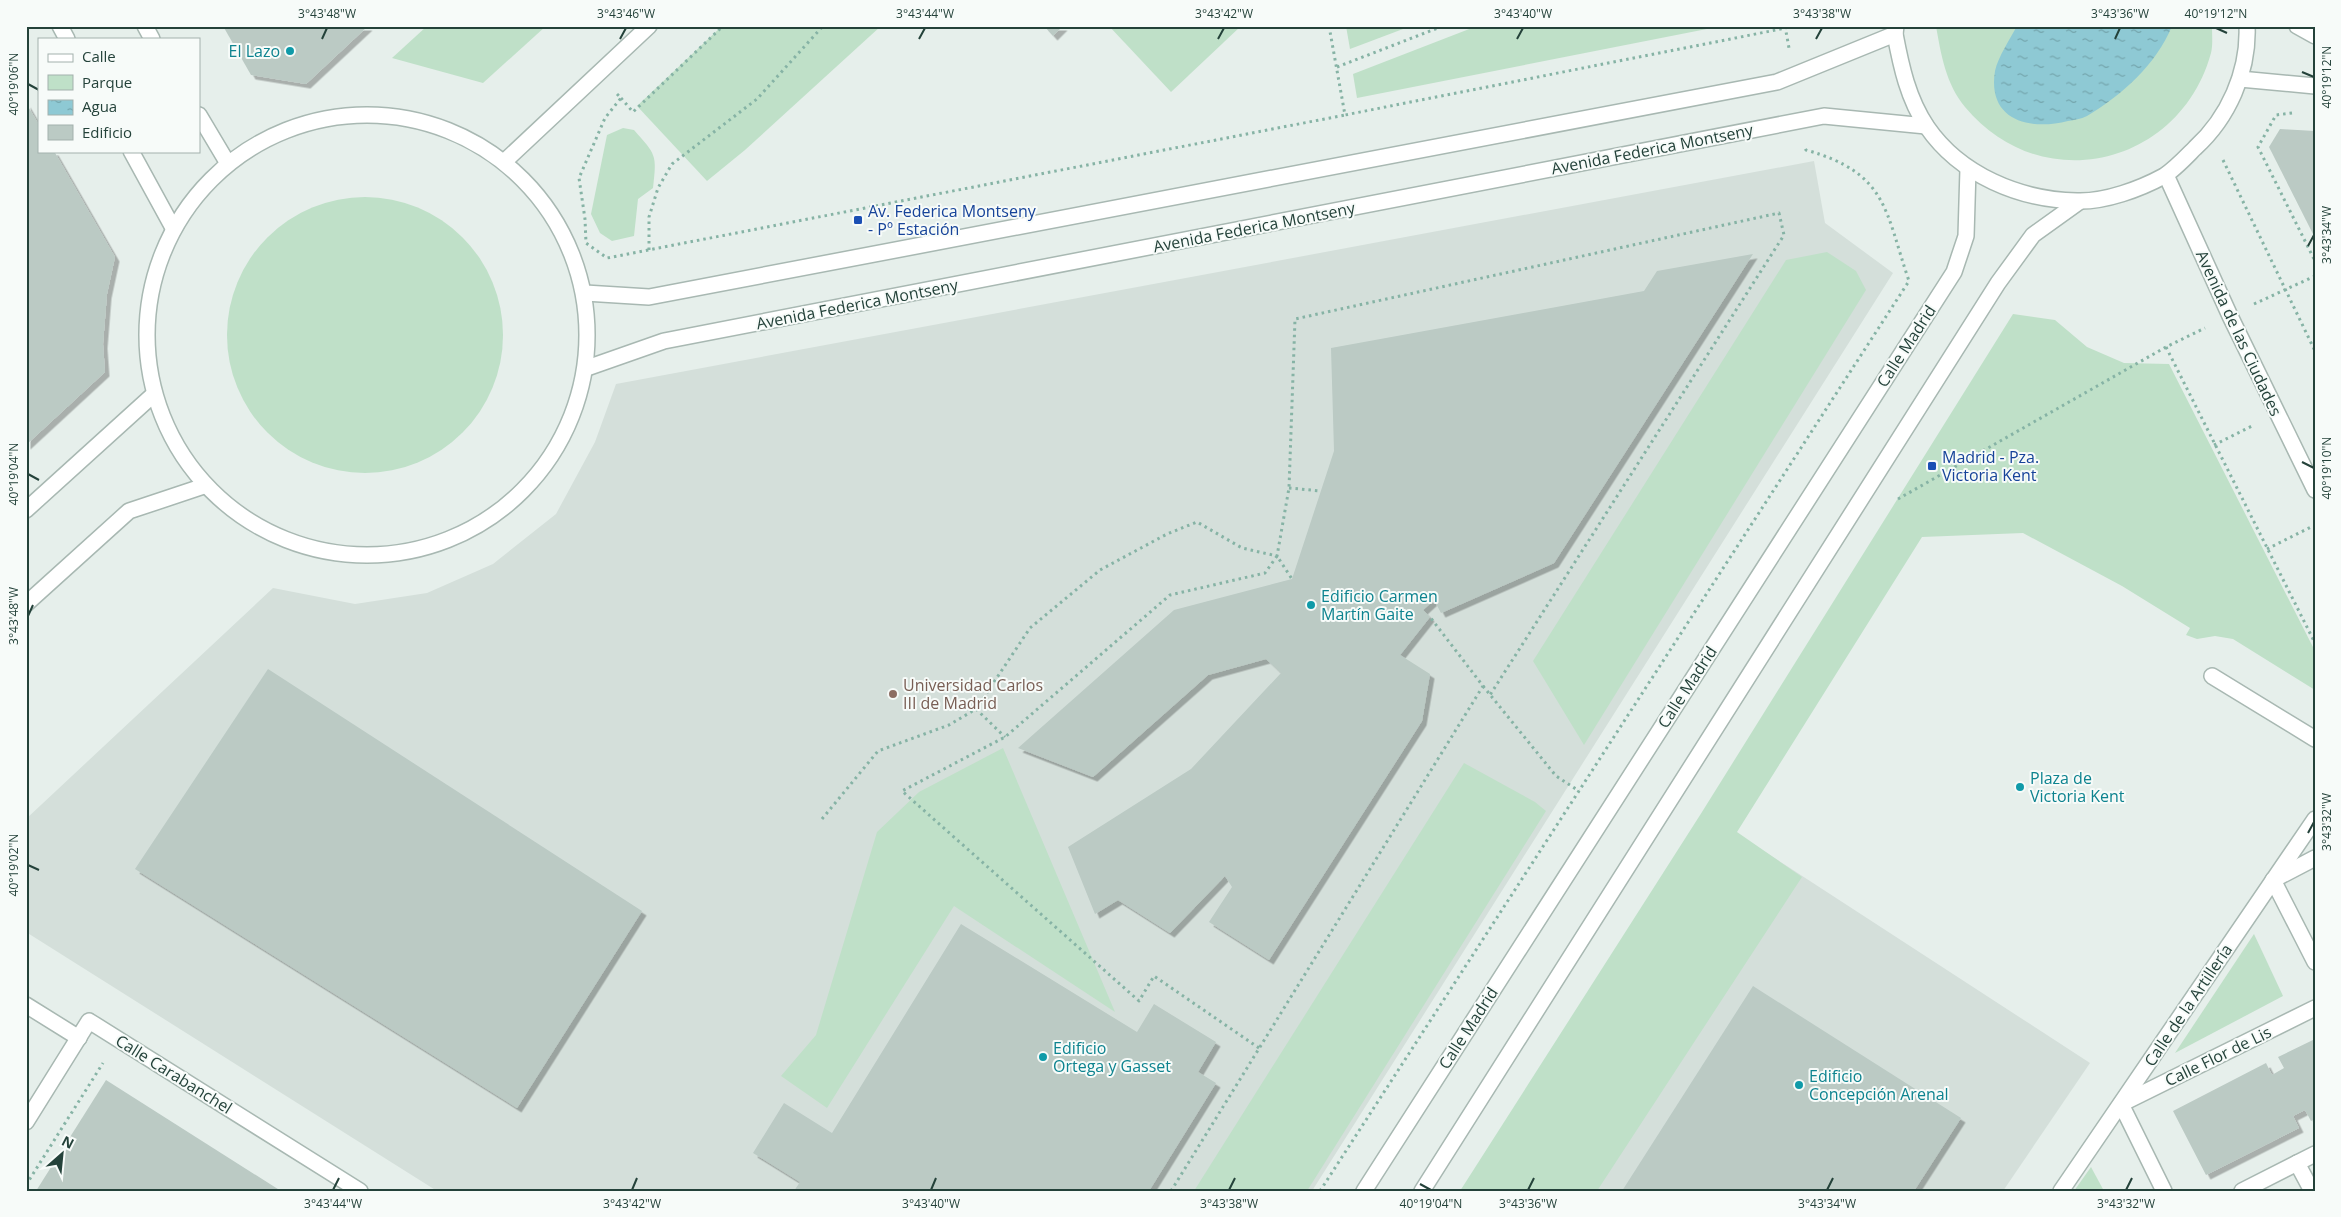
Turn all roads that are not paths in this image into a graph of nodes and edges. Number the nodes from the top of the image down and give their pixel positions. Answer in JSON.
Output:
{"nodes":[{"id":1,"x":60,"y":26,"type":"edge"},
{"id":2,"x":145,"y":26,"type":"edge"},
{"id":3,"x":649,"y":26,"type":"edge"},
{"id":4,"x":2247,"y":26,"type":"edge"},
{"id":5,"x":2298,"y":26,"type":"edge"},
{"id":6,"x":1895,"y":30,"type":"edge"},
{"id":7,"x":2315,"y":36,"type":"edge"},
{"id":8,"x":66,"y":38,"type":"edge"},
{"id":9,"x":151,"y":38,"type":"edge"},
{"id":10,"x":2240,"y":79,"type":"junction"},
{"id":11,"x":2315,"y":86,"type":"edge"},
{"id":12,"x":200,"y":117,"type":"edge"},
{"id":13,"x":1926,"y":126,"type":"junction"},
{"id":14,"x":131,"y":152,"type":"edge"},
{"id":15,"x":505,"y":161,"type":"junction"},
{"id":16,"x":227,"y":162,"type":"junction"},
{"id":17,"x":1968,"y":169,"type":"junction"},
{"id":18,"x":2166,"y":175,"type":"junction"},
{"id":19,"x":2079,"y":202,"type":"junction"},
{"id":20,"x":172,"y":226,"type":"junction"},
{"id":21,"x":585,"y":293,"type":"junction"},
{"id":22,"x":587,"y":368,"type":"junction"},
{"id":23,"x":153,"y":395,"type":"junction"},
{"id":24,"x":204,"y":486,"type":"junction"},
{"id":25,"x":2315,"y":490,"type":"edge"},
{"id":26,"x":26,"y":510,"type":"edge"},
{"id":27,"x":26,"y":604,"type":"edge"},
{"id":28,"x":2212,"y":676,"type":"dead end"},
{"id":29,"x":2315,"y":739,"type":"edge"},
{"id":30,"x":2315,"y":819,"type":"edge"},
{"id":31,"x":2315,"y":858,"type":"edge"},
{"id":32,"x":2273,"y":880,"type":"junction"},
{"id":33,"x":2315,"y":962,"type":"edge"},
{"id":34,"x":26,"y":1005,"type":"edge"},
{"id":35,"x":2315,"y":1008,"type":"edge"},
{"id":36,"x":79,"y":1038,"type":"junction"},
{"id":37,"x":2121,"y":1104,"type":"junction"},
{"id":38,"x":26,"y":1122,"type":"edge"},
{"id":39,"x":2315,"y":1154,"type":"edge"},
{"id":40,"x":2297,"y":1162,"type":"junction"},
{"id":41,"x":360,"y":1191,"type":"edge"},
{"id":42,"x":1364,"y":1191,"type":"edge"},
{"id":43,"x":1422,"y":1191,"type":"edge"},
{"id":44,"x":2061,"y":1191,"type":"edge"},
{"id":45,"x":2164,"y":1191,"type":"edge"},
{"id":46,"x":2242,"y":1191,"type":"edge"},
{"id":47,"x":2312,"y":1191,"type":"edge"}],
"edges":[{"from":1,"to":8,"type":"street"},
{"from":2,"to":9,"type":"street"},
{"from":3,"to":15,"type":"street"},
{"from":4,"to":10,"type":"street"},
{"from":5,"to":7,"type":"street"},
{"from":6,"to":13,"type":"street"},
{"from":6,"to":21,"type":"street"},
{"from":10,"to":11,"type":"street"},
{"from":10,"to":18,"type":"street"},
{"from":12,"to":16,"type":"street"},
{"from":13,"to":17,"type":"street"},
{"from":13,"to":22,"type":"street","name":"Avenida Federica Montseny"},
{"from":14,"to":20,"type":"street"},
{"from":15,"to":16,"type":"street"},
{"from":15,"to":21,"type":"street"},
{"from":16,"to":20,"type":"street"},
{"from":17,"to":19,"type":"street"},
{"from":17,"to":42,"type":"street","name":"Calle Madrid"},
{"from":18,"to":19,"type":"street"},
{"from":18,"to":25,"type":"street","name":"Avenida de las Ciudades"},
{"from":19,"to":43,"type":"street"},
{"from":20,"to":23,"type":"street"},
{"from":21,"to":22,"type":"street"},
{"from":22,"to":24,"type":"street"},
{"from":23,"to":24,"type":"street"},
{"from":23,"to":26,"type":"street"},
{"from":24,"to":27,"type":"street"},
{"from":28,"to":29,"type":"street"},
{"from":30,"to":32,"type":"street","name":"Calle de la Artillería"},
{"from":31,"to":32,"type":"street"},
{"from":32,"to":33,"type":"street"},
{"from":32,"to":37,"type":"street","name":"Calle de la Artillería"},
{"from":34,"to":36,"type":"street"},
{"from":35,"to":37,"type":"street","name":"Calle Flor de Lis"},
{"from":36,"to":38,"type":"street","name":"Calle Carabanchel"},
{"from":36,"to":41,"type":"street","name":"Calle Carabanchel"},
{"from":37,"to":44,"type":"street","name":"Calle de la Artillería"},
{"from":37,"to":45,"type":"street"},
{"from":39,"to":40,"type":"street"},
{"from":40,"to":46,"type":"street"},
{"from":40,"to":47,"type":"street"}]}
